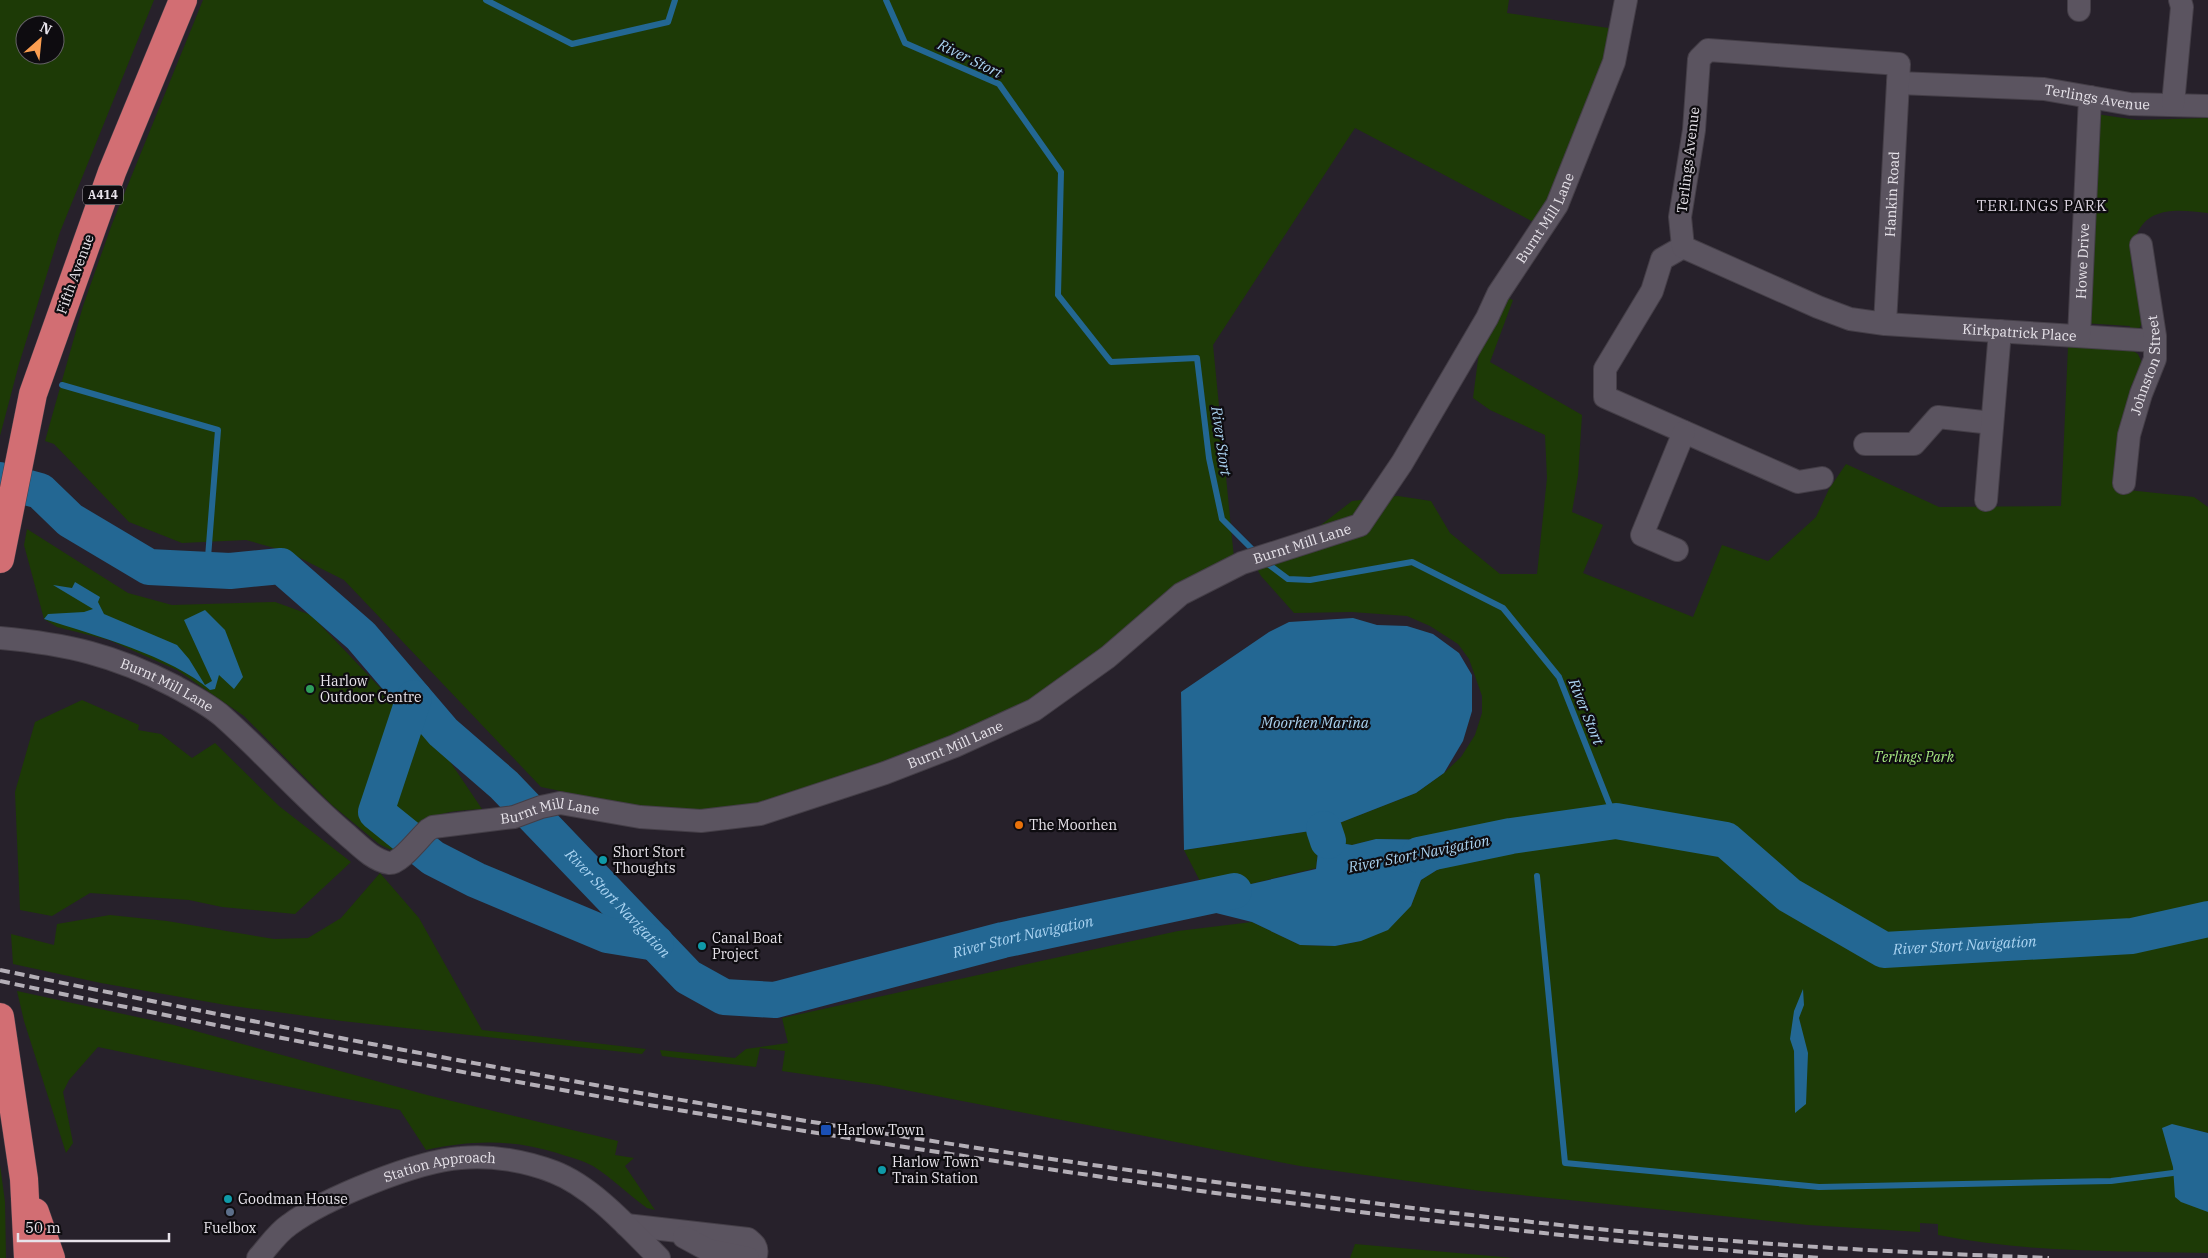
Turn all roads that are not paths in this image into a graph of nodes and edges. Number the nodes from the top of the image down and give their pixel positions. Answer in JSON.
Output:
{"nodes":[{"id":1,"x":183,"y":0,"type":"edge"},
{"id":2,"x":1626,"y":0,"type":"edge"},
{"id":3,"x":2180,"y":0,"type":"edge"},
{"id":4,"x":1898,"y":73,"type":"junction"},
{"id":5,"x":2090,"y":97,"type":"junction"},
{"id":6,"x":2173,"y":104,"type":"junction"},
{"id":7,"x":2208,"y":106,"type":"edge"},
{"id":8,"x":2142,"y":245,"type":"dead end"},
{"id":9,"x":1683,"y":247,"type":"junction"},
{"id":10,"x":1886,"y":324,"type":"junction"},
{"id":11,"x":2000,"y":331,"type":"junction"},
{"id":12,"x":2079,"y":336,"type":"junction"},
{"id":13,"x":2155,"y":341,"type":"junction"},
{"id":14,"x":1992,"y":423,"type":"junction"},
{"id":15,"x":1684,"y":432,"type":"junction"},
{"id":16,"x":1865,"y":444,"type":"dead end"},
{"id":17,"x":1822,"y":478,"type":"dead end"},
{"id":18,"x":2124,"y":483,"type":"dead end"},
{"id":19,"x":1986,"y":500,"type":"dead end"},
{"id":20,"x":1677,"y":550,"type":"dead end"},
{"id":21,"x":0,"y":559,"type":"edge"},
{"id":22,"x":0,"y":638,"type":"edge"},
{"id":23,"x":0,"y":1017,"type":"edge"},
{"id":24,"x":24,"y":1179,"type":"junction"},
{"id":25,"x":626,"y":1225,"type":"junction"},
{"id":26,"x":28,"y":1258,"type":"edge"},
{"id":27,"x":51,"y":1258,"type":"edge"},
{"id":28,"x":258,"y":1258,"type":"edge"},
{"id":29,"x":659,"y":1258,"type":"edge"},
{"id":30,"x":749,"y":1258,"type":"edge"}],
"edges":[{"from":1,"to":21,"type":"highway","name":"Fifth Avenue","number":"A414"},
{"from":2,"to":22,"type":"street","name":"Burnt Mill Lane"},
{"from":3,"to":6,"type":"street"},
{"from":4,"to":5,"type":"street","name":"Terlings Avenue"},
{"from":4,"to":9,"type":"street","name":"Terlings Avenue"},
{"from":4,"to":10,"type":"street","name":"Hankin Road"},
{"from":5,"to":6,"type":"street","name":"Terlings Avenue"},
{"from":5,"to":12,"type":"street","name":"Howe Drive"},
{"from":6,"to":7,"type":"street","name":"Terlings Avenue"},
{"from":8,"to":13,"type":"street","name":"Johnston Street"},
{"from":9,"to":10,"type":"street"},
{"from":9,"to":15,"type":"street"},
{"from":10,"to":11,"type":"street","name":"Kirkpatrick Place"},
{"from":11,"to":12,"type":"street","name":"Kirkpatrick Place"},
{"from":11,"to":14,"type":"street"},
{"from":12,"to":13,"type":"street","name":"Kirkpatrick Place"},
{"from":13,"to":18,"type":"street","name":"Johnston Street"},
{"from":14,"to":16,"type":"street"},
{"from":14,"to":19,"type":"street"},
{"from":15,"to":17,"type":"street"},
{"from":15,"to":20,"type":"street"},
{"from":23,"to":24,"type":"highway"},
{"from":24,"to":26,"type":"highway"},
{"from":24,"to":27,"type":"highway"},
{"from":25,"to":28,"type":"street","name":"Station Approach"},
{"from":25,"to":29,"type":"street","name":"Station Approach"},
{"from":25,"to":30,"type":"street"}]}
